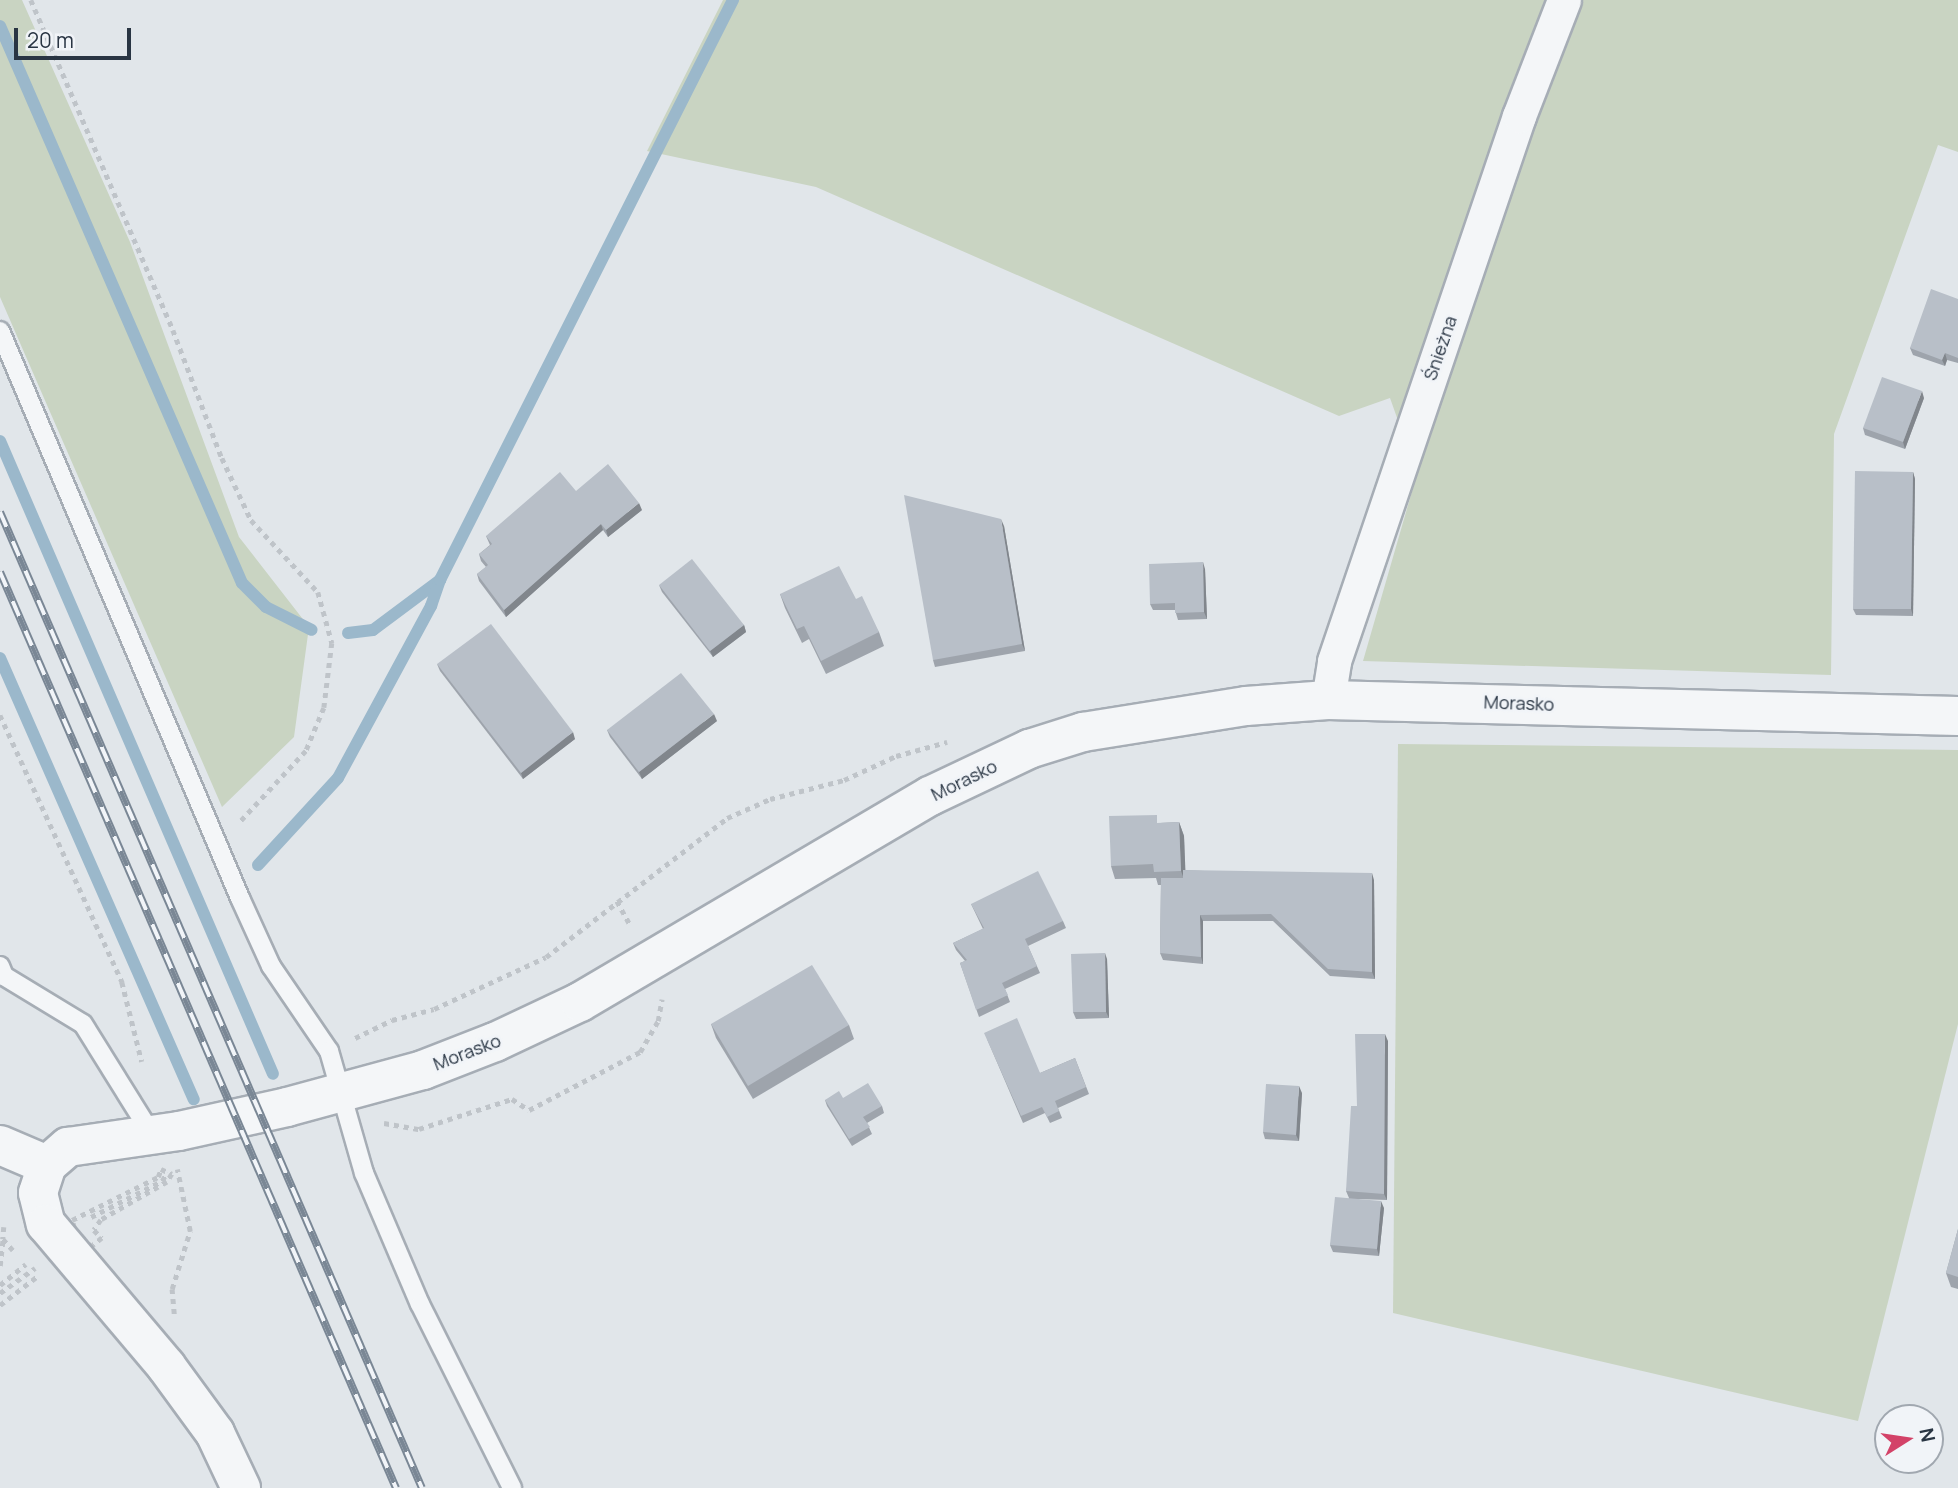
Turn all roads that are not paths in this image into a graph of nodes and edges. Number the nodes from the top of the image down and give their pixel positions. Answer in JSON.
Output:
{"nodes":[{"id":1,"x":1564,"y":0,"type":"edge"},
{"id":2,"x":0,"y":331,"type":"edge"},
{"id":3,"x":1328,"y":700,"type":"junction"},
{"id":4,"x":1958,"y":716,"type":"edge"},
{"id":5,"x":0,"y":966,"type":"edge"},
{"id":6,"x":342,"y":1092,"type":"junction"},
{"id":7,"x":0,"y":1145,"type":"edge"},
{"id":8,"x":163,"y":1146,"type":"junction"},
{"id":9,"x":47,"y":1165,"type":"junction"},
{"id":10,"x":241,"y":1488,"type":"edge"},
{"id":11,"x":512,"y":1488,"type":"edge"}],
"edges":[{"from":1,"to":3,"type":"street","name":"Śnieżna"},
{"from":2,"to":6,"type":"lane"},
{"from":3,"to":4,"type":"street","name":"Morasko"},
{"from":3,"to":6,"type":"street","name":"Morasko"},
{"from":5,"to":8,"type":"lane"},
{"from":6,"to":8,"type":"street","name":"Morasko"},
{"from":6,"to":11,"type":"lane"},
{"from":7,"to":9,"type":"street"},
{"from":8,"to":9,"type":"street","name":"Morasko"},
{"from":9,"to":10,"type":"street"}]}
